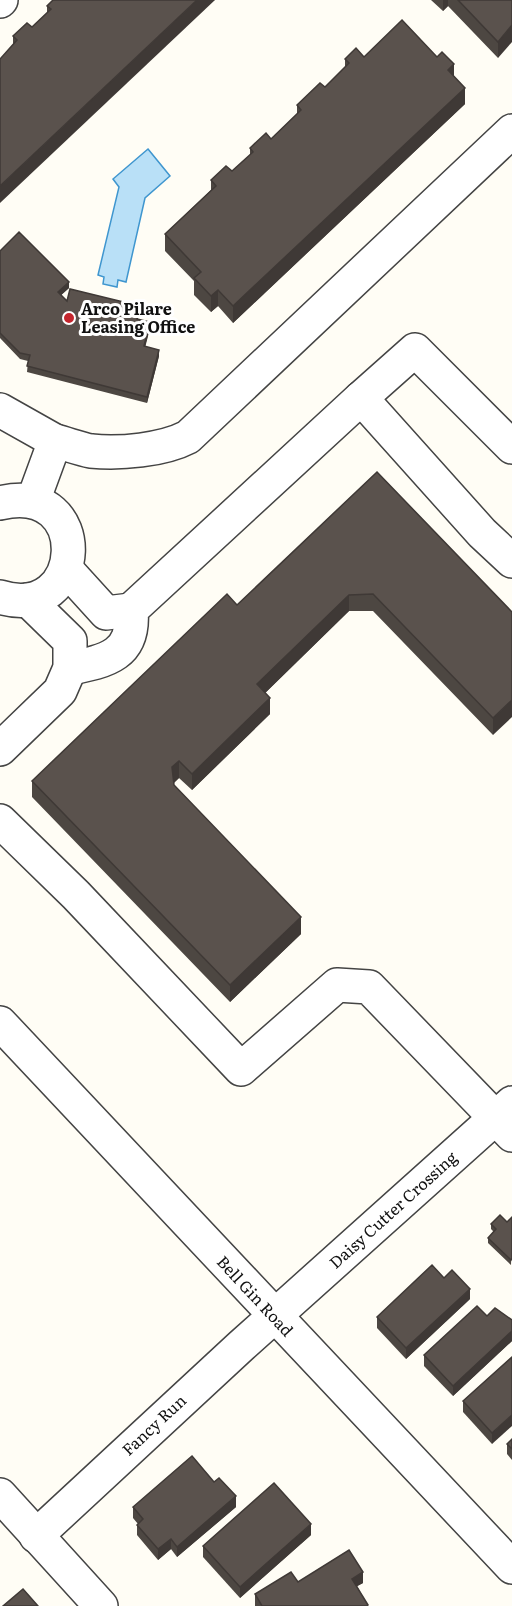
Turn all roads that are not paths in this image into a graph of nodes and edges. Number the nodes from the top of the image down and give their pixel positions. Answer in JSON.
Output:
{"nodes":[{"id":1,"x":512,"y":131,"type":"edge"},
{"id":2,"x":361,"y":398,"type":"junction"},
{"id":3,"x":0,"y":410,"type":"edge"},
{"id":4,"x":55,"y":441,"type":"junction"},
{"id":5,"x":512,"y":447,"type":"edge"},
{"id":6,"x":33,"y":501,"type":"junction"},
{"id":7,"x":0,"y":503,"type":"edge"},
{"id":8,"x":511,"y":557,"type":"edge"},
{"id":9,"x":66,"y":569,"type":"junction"},
{"id":10,"x":10,"y":602,"type":"edge"},
{"id":11,"x":119,"y":611,"type":"junction"},
{"id":12,"x":70,"y":654,"type":"junction"},
{"id":13,"x":0,"y":749,"type":"edge"},
{"id":14,"x":0,"y":821,"type":"edge"},
{"id":15,"x":0,"y":1023,"type":"edge"},
{"id":16,"x":507,"y":1119,"type":"edge"},
{"id":17,"x":274,"y":1316,"type":"junction"},
{"id":18,"x":0,"y":1495,"type":"edge"},
{"id":19,"x":36,"y":1536,"type":"junction"},
{"id":20,"x":512,"y":1567,"type":"edge"},
{"id":21,"x":101,"y":1606,"type":"edge"}],
"edges":[{"from":1,"to":4,"type":"street"},
{"from":2,"to":5,"type":"street"},
{"from":2,"to":8,"type":"street"},
{"from":2,"to":11,"type":"street"},
{"from":3,"to":4,"type":"street"},
{"from":4,"to":6,"type":"street"},
{"from":6,"to":7,"type":"street"},
{"from":6,"to":9,"type":"street"},
{"from":9,"to":10,"type":"street"},
{"from":9,"to":11,"type":"street"},
{"from":10,"to":12,"type":"street"},
{"from":11,"to":12,"type":"street"},
{"from":12,"to":13,"type":"street"},
{"from":14,"to":16,"type":"street"},
{"from":15,"to":17,"type":"street","name":"Bell Gin Road"},
{"from":16,"to":17,"type":"street","name":"Daisy Cutter Crossing"},
{"from":17,"to":19,"type":"street","name":"Fancy Run"},
{"from":17,"to":20,"type":"street","name":"Bell Gin Road"},
{"from":18,"to":19,"type":"street"},
{"from":19,"to":21,"type":"street"}]}
